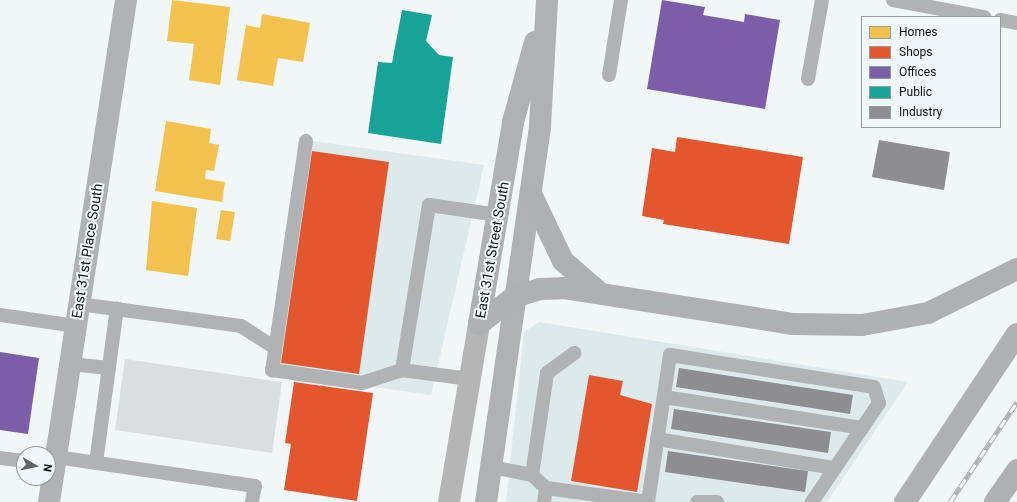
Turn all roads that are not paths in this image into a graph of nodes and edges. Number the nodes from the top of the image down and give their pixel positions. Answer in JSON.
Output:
{"nodes":[{"id":1,"x":126,"y":0,"type":"edge"},
{"id":2,"x":547,"y":0,"type":"edge"},
{"id":3,"x":621,"y":0,"type":"edge"},
{"id":4,"x":822,"y":0,"type":"edge"},
{"id":5,"x":894,"y":0,"type":"edge"},
{"id":6,"x":979,"y":16,"type":"edge"},
{"id":7,"x":1001,"y":20,"type":"edge"},
{"id":8,"x":1017,"y":23,"type":"edge"},
{"id":9,"x":609,"y":75,"type":"dead end"},
{"id":10,"x":808,"y":79,"type":"dead end"},
{"id":11,"x":306,"y":141,"type":"dead end"},
{"id":12,"x":531,"y":194,"type":"junction"},
{"id":13,"x":498,"y":215,"type":"junction"},
{"id":14,"x":1017,"y":269,"type":"edge"},
{"id":15,"x":601,"y":293,"type":"junction"},
{"id":16,"x":514,"y":297,"type":"junction"},
{"id":17,"x":79,"y":304,"type":"junction"},
{"id":18,"x":117,"y":308,"type":"junction"},
{"id":19,"x":0,"y":316,"type":"edge"},
{"id":20,"x":479,"y":324,"type":"junction"},
{"id":21,"x":76,"y":326,"type":"junction"},
{"id":22,"x":1017,"y":334,"type":"edge"},
{"id":23,"x":275,"y":348,"type":"junction"},
{"id":24,"x":575,"y":352,"type":"dead end"},
{"id":25,"x":70,"y":364,"type":"junction"},
{"id":26,"x":109,"y":368,"type":"junction"},
{"id":27,"x":402,"y":370,"type":"junction"},
{"id":28,"x":470,"y":379,"type":"junction"},
{"id":29,"x":664,"y":397,"type":"junction"},
{"id":30,"x":862,"y":428,"type":"junction"},
{"id":31,"x":658,"y":439,"type":"junction"},
{"id":32,"x":56,"y":446,"type":"edge"},
{"id":33,"x":0,"y":458,"type":"edge"},
{"id":34,"x":16,"y":461,"type":"edge"},
{"id":35,"x":56,"y":463,"type":"edge"},
{"id":36,"x":96,"y":463,"type":"junction"},
{"id":37,"x":492,"y":467,"type":"junction"},
{"id":38,"x":835,"y":468,"type":"junction"},
{"id":39,"x":1017,"y":470,"type":"edge"},
{"id":40,"x":532,"y":475,"type":"junction"},
{"id":41,"x":51,"y":486,"type":"edge"},
{"id":42,"x":546,"y":488,"type":"junction"},
{"id":43,"x":49,"y":502,"type":"edge"},
{"id":44,"x":252,"y":502,"type":"edge"},
{"id":45,"x":449,"y":502,"type":"edge"},
{"id":46,"x":486,"y":502,"type":"edge"},
{"id":47,"x":544,"y":502,"type":"edge"},
{"id":48,"x":648,"y":502,"type":"edge"},
{"id":49,"x":697,"y":502,"type":"edge"},
{"id":50,"x":716,"y":502,"type":"edge"},
{"id":51,"x":812,"y":502,"type":"edge"},
{"id":52,"x":905,"y":502,"type":"edge"},
{"id":53,"x":996,"y":502,"type":"edge"}],
"edges":[{"from":1,"to":17,"type":"street","name":"East 31st Place South"},
{"from":2,"to":12,"type":"main road","name":"East 31st Street South"},
{"from":2,"to":13,"type":"main road","name":"East 31st Street South"},
{"from":3,"to":9,"type":"lane"},
{"from":4,"to":10,"type":"lane"},
{"from":5,"to":6,"type":"lane"},
{"from":7,"to":8,"type":"lane"},
{"from":11,"to":23,"type":"lane"},
{"from":12,"to":15,"type":"highway"},
{"from":12,"to":16,"type":"main road","name":"East 31st Street South"},
{"from":13,"to":20,"type":"main road","name":"East 31st Street South"},
{"from":13,"to":27,"type":"lane"},
{"from":14,"to":15,"type":"highway"},
{"from":15,"to":16,"type":"highway"},
{"from":16,"to":20,"type":"highway"},
{"from":16,"to":37,"type":"main road","name":"East 31st Street South"},
{"from":17,"to":18,"type":"lane"},
{"from":17,"to":21,"type":"street","name":"East 31st Place South"},
{"from":18,"to":23,"type":"lane"},
{"from":18,"to":26,"type":"lane"},
{"from":19,"to":21,"type":"lane"},
{"from":20,"to":28,"type":"main road","name":"East 31st Street South"},
{"from":21,"to":25,"type":"street","name":"East 31st Place South"},
{"from":22,"to":52,"type":"highway"},
{"from":23,"to":27,"type":"lane"},
{"from":24,"to":40,"type":"lane"},
{"from":25,"to":26,"type":"lane"},
{"from":25,"to":32,"type":"street","name":"East 31st Place South"},
{"from":26,"to":36,"type":"lane"},
{"from":27,"to":28,"type":"lane"},
{"from":28,"to":45,"type":"main road","name":"East 31st Street South"},
{"from":29,"to":30,"type":"lane"},
{"from":29,"to":30,"type":"lane"},
{"from":29,"to":31,"type":"lane"},
{"from":30,"to":38,"type":"lane"},
{"from":31,"to":38,"type":"lane"},
{"from":31,"to":48,"type":"lane"},
{"from":33,"to":34,"type":"lane"},
{"from":35,"to":36,"type":"lane"},
{"from":36,"to":44,"type":"lane"},
{"from":37,"to":40,"type":"lane"},
{"from":37,"to":46,"type":"main road","name":"East 31st Street South"},
{"from":38,"to":51,"type":"lane"},
{"from":39,"to":53,"type":"highway"},
{"from":40,"to":42,"type":"lane"},
{"from":41,"to":43,"type":"street","name":"East 31st Place South"},
{"from":42,"to":47,"type":"lane"},
{"from":42,"to":48,"type":"lane"},
{"from":49,"to":50,"type":"lane"}]}
